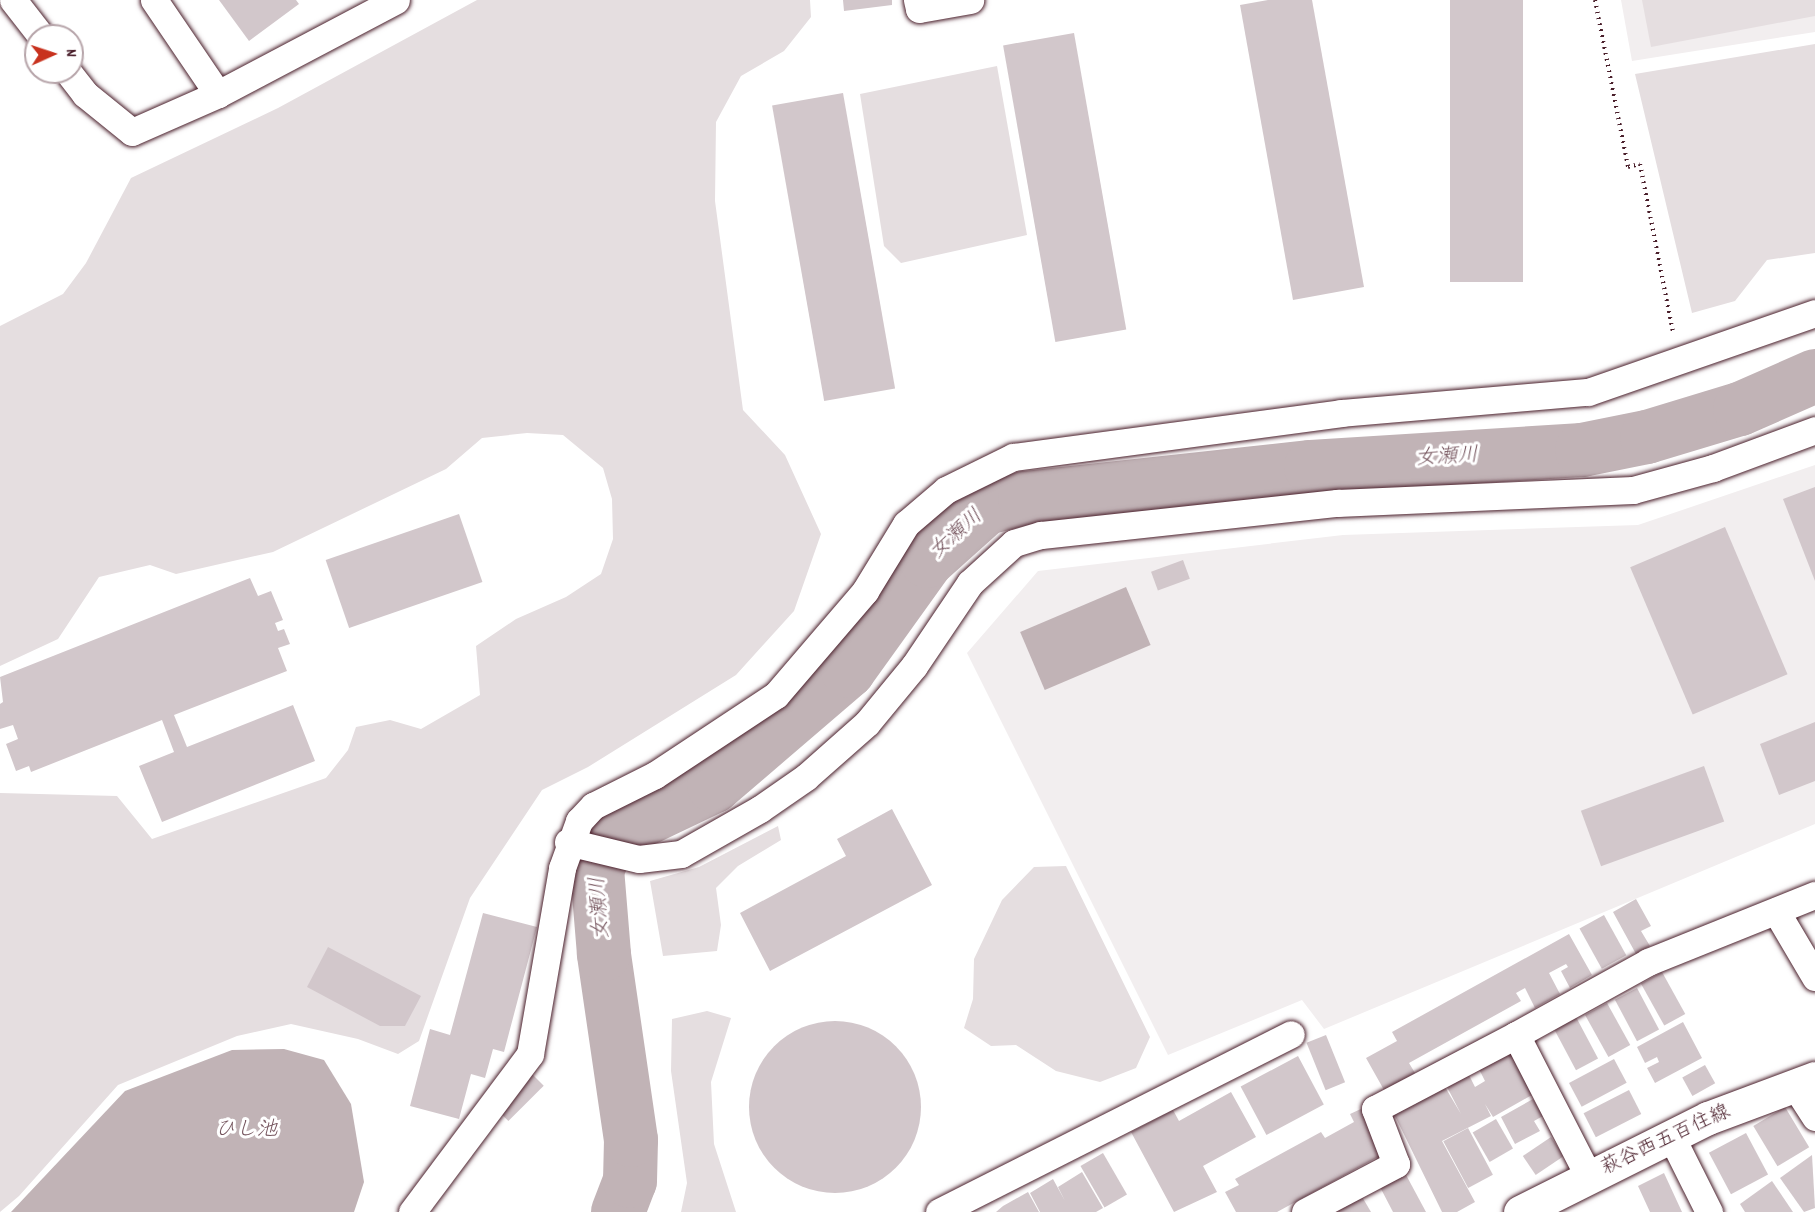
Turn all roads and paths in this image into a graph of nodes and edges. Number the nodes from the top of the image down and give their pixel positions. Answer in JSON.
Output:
{"nodes":[{"id":1,"x":13,"y":0,"type":"edge"},
{"id":2,"x":154,"y":0,"type":"edge"},
{"id":3,"x":396,"y":0,"type":"edge"},
{"id":4,"x":917,"y":0,"type":"edge"},
{"id":5,"x":970,"y":0,"type":"edge"},
{"id":6,"x":1595,"y":0,"type":"edge"},
{"id":7,"x":353,"y":9,"type":"edge"},
{"id":8,"x":32,"y":24,"type":"edge"},
{"id":9,"x":77,"y":84,"type":"edge"},
{"id":10,"x":218,"y":94,"type":"junction"},
{"id":11,"x":1815,"y":313,"type":"edge"},
{"id":12,"x":1675,"y":341,"type":"dead end"},
{"id":13,"x":1815,"y":430,"type":"edge"},
{"id":14,"x":577,"y":844,"type":"junction"},
{"id":15,"x":1815,"y":895,"type":"edge"},
{"id":16,"x":1776,"y":911,"type":"junction"},
{"id":17,"x":1815,"y":977,"type":"edge"},
{"id":18,"x":1291,"y":1034,"type":"dead end"},
{"id":19,"x":1516,"y":1035,"type":"junction"},
{"id":20,"x":1805,"y":1082,"type":"edge"},
{"id":21,"x":1815,"y":1117,"type":"edge"},
{"id":22,"x":1671,"y":1136,"type":"junction"},
{"id":23,"x":1589,"y":1177,"type":"junction"},
{"id":24,"x":412,"y":1212,"type":"edge"},
{"id":25,"x":939,"y":1212,"type":"edge"},
{"id":26,"x":1305,"y":1212,"type":"edge"},
{"id":27,"x":1520,"y":1212,"type":"edge"},
{"id":28,"x":1709,"y":1212,"type":"edge"}],
"edges":[{"from":1,"to":8,"type":"street"},
{"from":2,"to":10,"type":"street"},
{"from":3,"to":7,"type":"street"},
{"from":4,"to":5,"type":"street"},
{"from":6,"to":12,"type":"path"},
{"from":7,"to":10,"type":"street"},
{"from":9,"to":10,"type":"street"},
{"from":11,"to":14,"type":"street"},
{"from":13,"to":14,"type":"street"},
{"from":14,"to":24,"type":"street"},
{"from":15,"to":16,"type":"street"},
{"from":16,"to":17,"type":"street"},
{"from":16,"to":19,"type":"street"},
{"from":18,"to":25,"type":"street"},
{"from":19,"to":23,"type":"street"},
{"from":19,"to":26,"type":"street"},
{"from":20,"to":21,"type":"street"},
{"from":20,"to":22,"type":"main road","name":"萩谷西五百住線"},
{"from":22,"to":23,"type":"main road","name":"萩谷西五百住線"},
{"from":22,"to":28,"type":"street"},
{"from":23,"to":27,"type":"main road","name":"萩谷西五百住線"}]}
